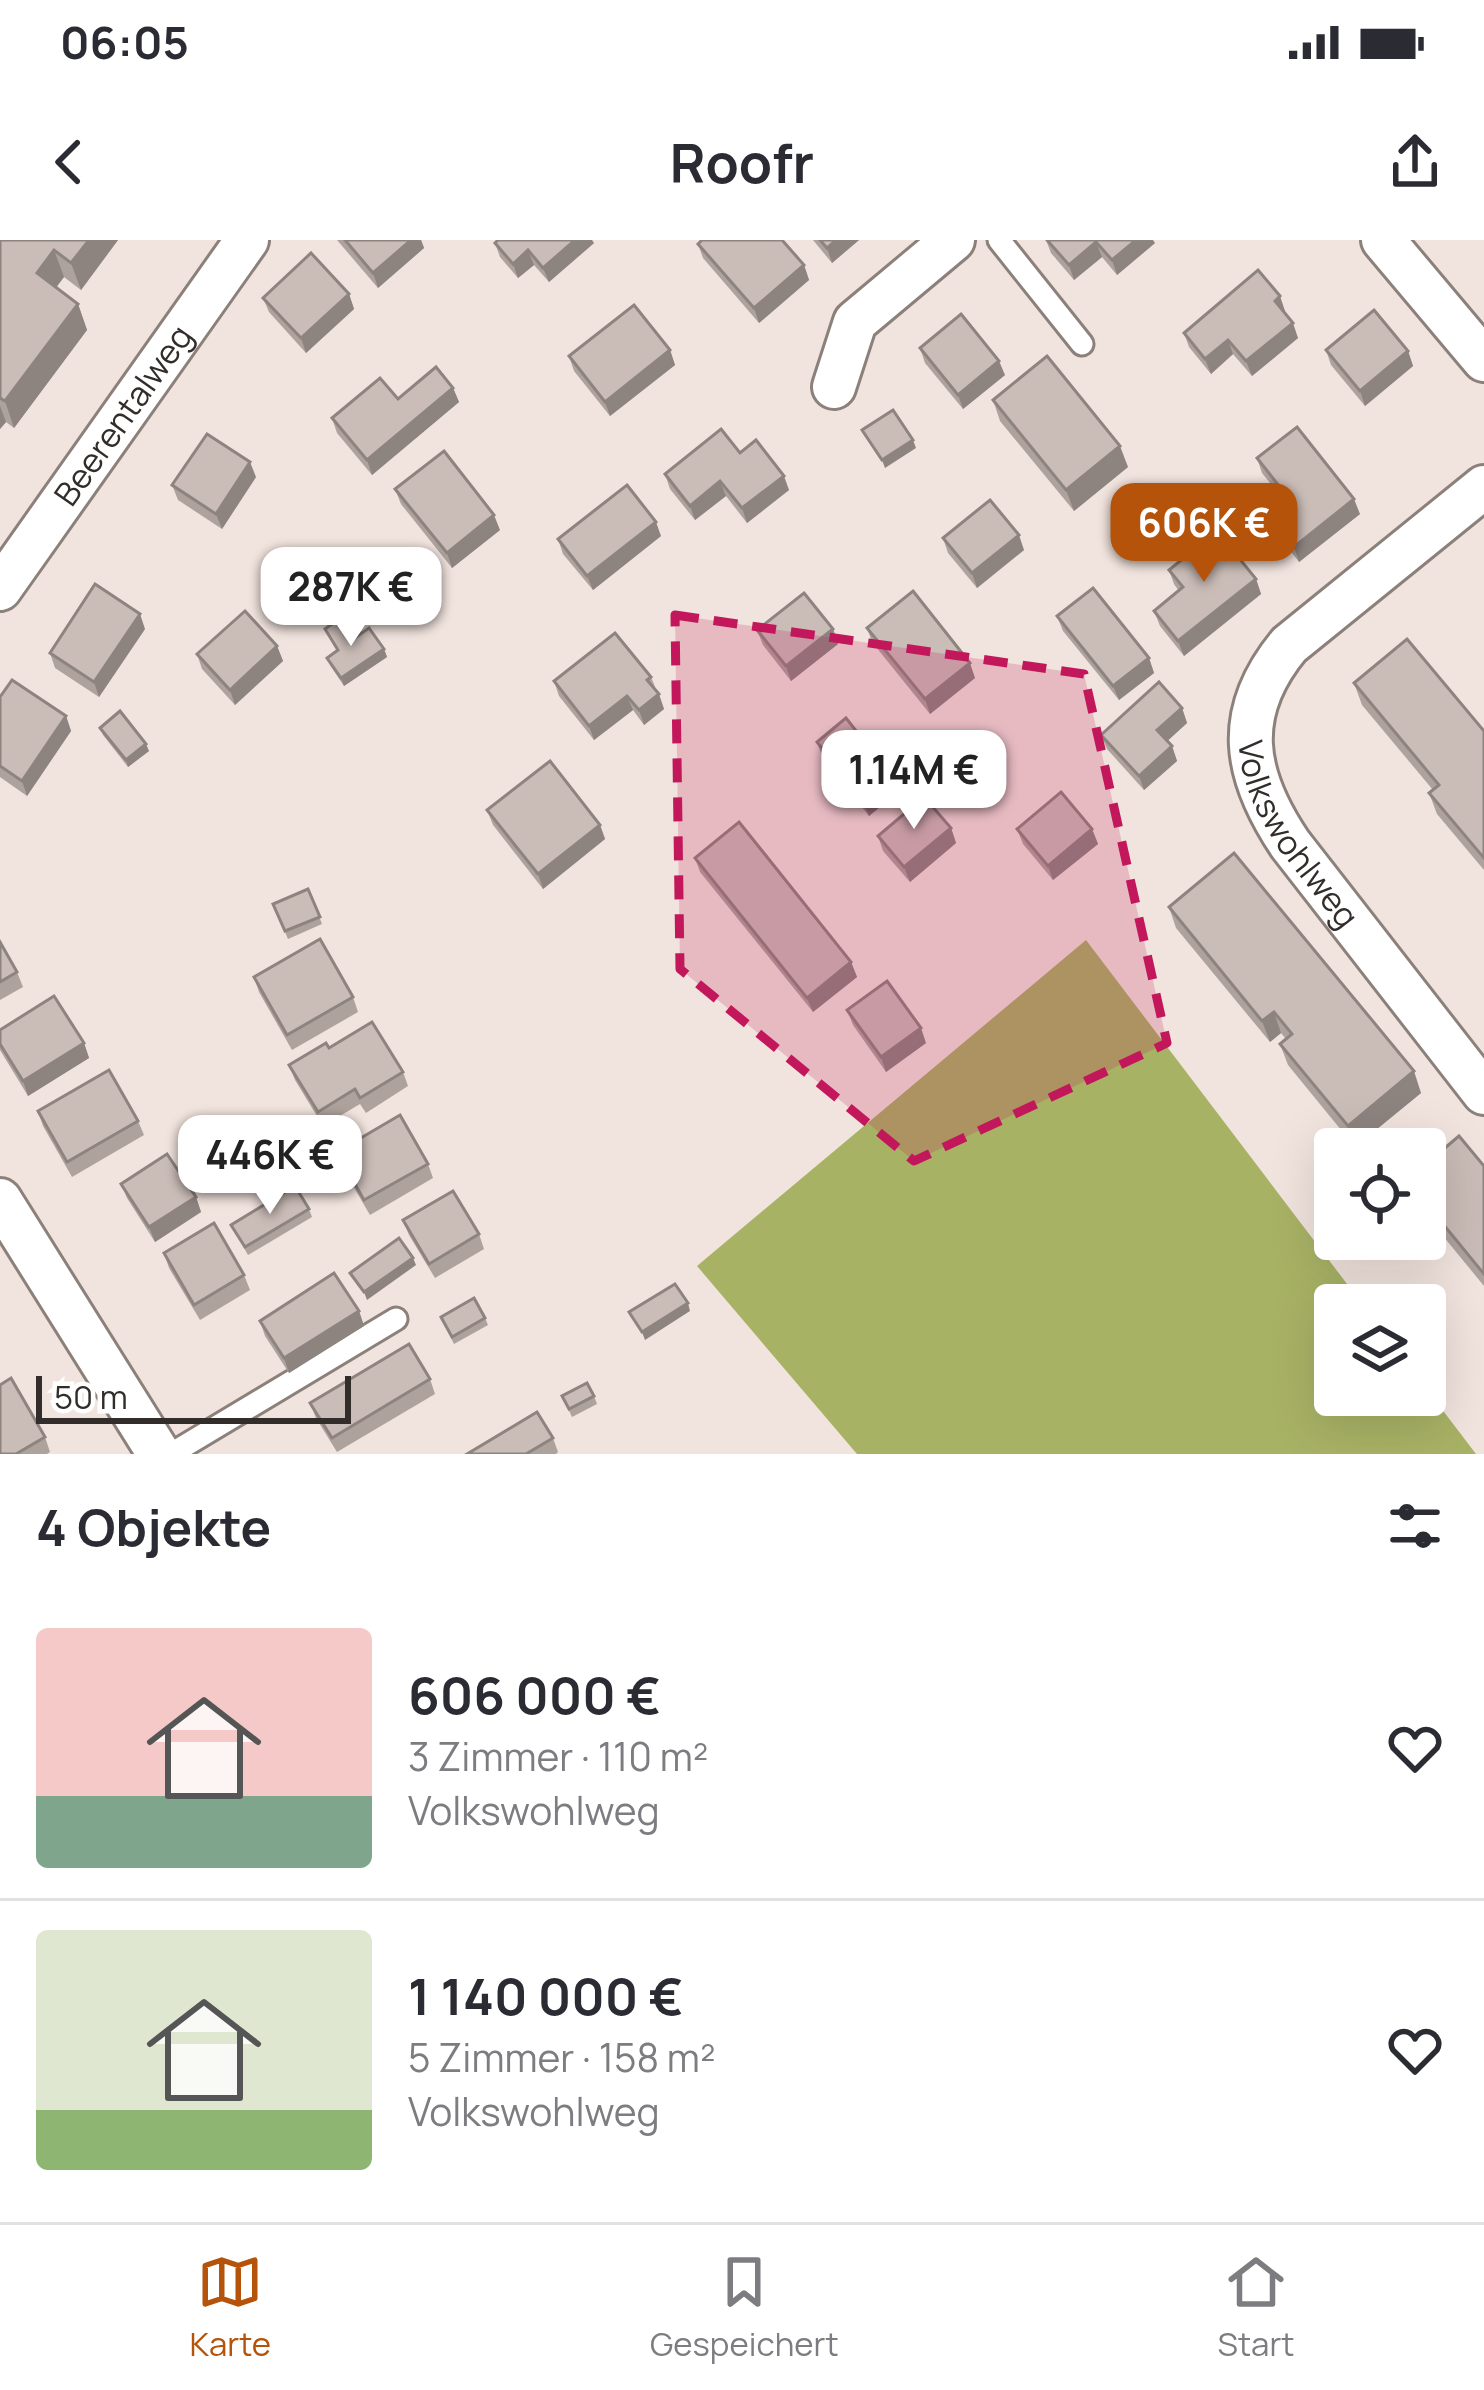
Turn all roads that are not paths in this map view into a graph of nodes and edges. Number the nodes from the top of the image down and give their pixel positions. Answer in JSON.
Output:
{"nodes":[{"id":1,"x":247,"y":240,"type":"edge"},
{"id":2,"x":953,"y":240,"type":"edge"},
{"id":3,"x":999,"y":240,"type":"edge"},
{"id":4,"x":1383,"y":240,"type":"edge"},
{"id":5,"x":1082,"y":344,"type":"dead end"},
{"id":6,"x":1484,"y":359,"type":"edge"},
{"id":7,"x":833,"y":387,"type":"dead end"},
{"id":8,"x":1484,"y":488,"type":"edge"},
{"id":9,"x":0,"y":590,"type":"edge"},
{"id":10,"x":1484,"y":1093,"type":"edge"},
{"id":11,"x":0,"y":1200,"type":"edge"},
{"id":12,"x":396,"y":1319,"type":"dead end"},
{"id":13,"x":158,"y":1454,"type":"edge"},
{"id":14,"x":171,"y":1454,"type":"edge"}],
"edges":[{"from":1,"to":9,"type":"street","name":"Beerentalweg"},
{"from":2,"to":7,"type":"street"},
{"from":3,"to":5,"type":"lane"},
{"from":4,"to":6,"type":"street"},
{"from":8,"to":10,"type":"street","name":"Volkswohlweg"},
{"from":11,"to":13,"type":"street"},
{"from":12,"to":14,"type":"lane"}]}
